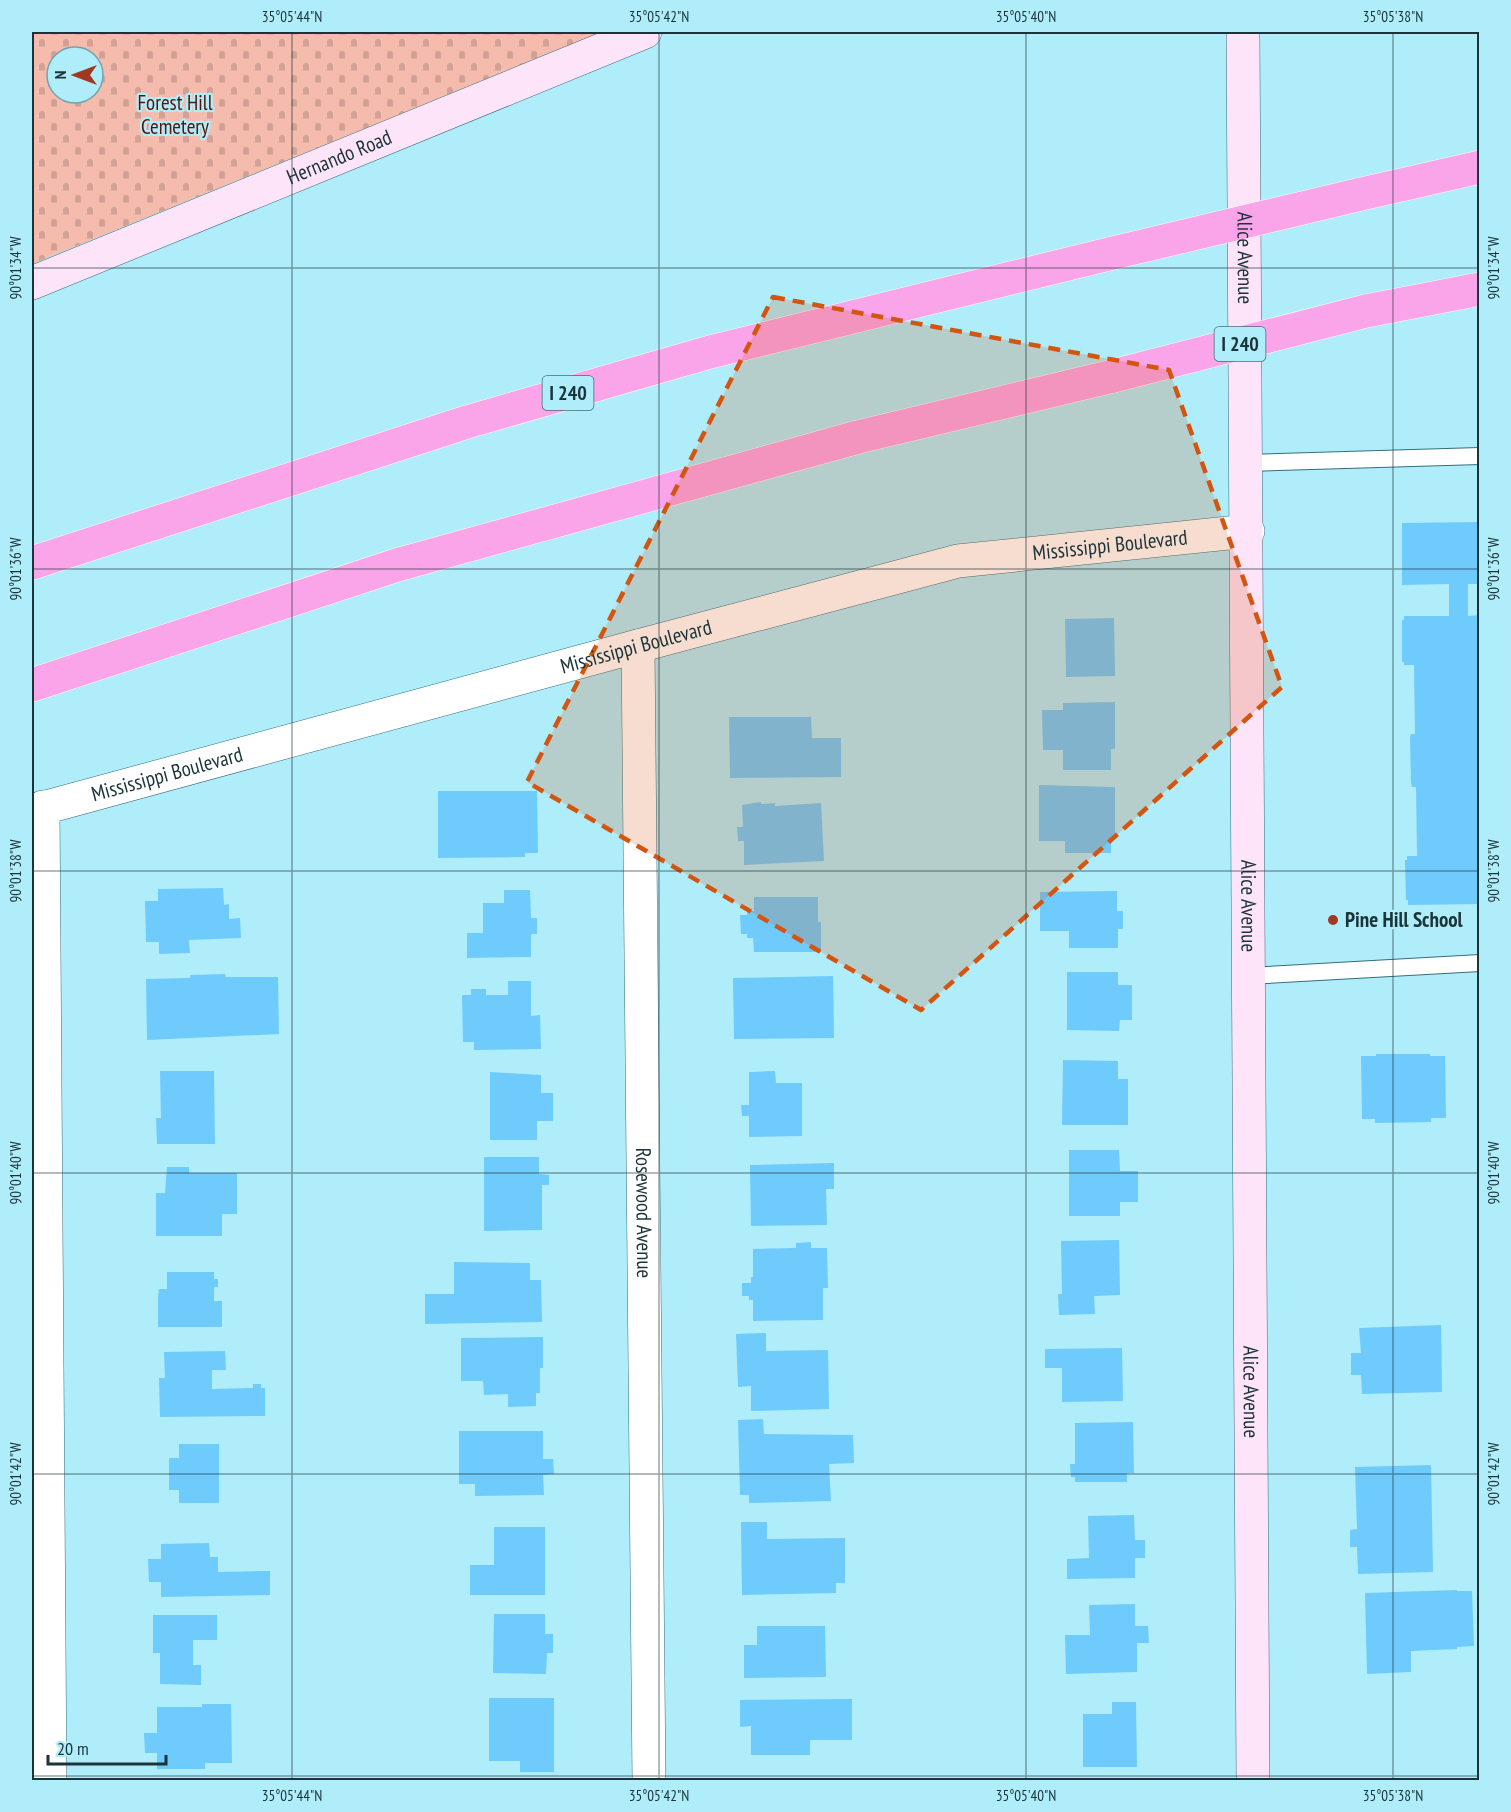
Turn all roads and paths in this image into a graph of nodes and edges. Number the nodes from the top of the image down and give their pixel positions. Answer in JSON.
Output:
{"nodes":[{"id":1,"x":645,"y":32,"type":"edge"},
{"id":2,"x":1243,"y":32,"type":"edge"},
{"id":3,"x":1479,"y":167,"type":"edge"},
{"id":4,"x":32,"y":283,"type":"edge"},
{"id":5,"x":1479,"y":289,"type":"edge"},
{"id":6,"x":1479,"y":456,"type":"edge"},
{"id":7,"x":1247,"y":463,"type":"junction"},
{"id":8,"x":1248,"y":531,"type":"junction"},
{"id":9,"x":32,"y":563,"type":"edge"},
{"id":10,"x":638,"y":646,"type":"junction"},
{"id":11,"x":32,"y":686,"type":"edge"},
{"id":12,"x":37,"y":809,"type":"edge"},
{"id":13,"x":1479,"y":963,"type":"edge"},
{"id":14,"x":1248,"y":976,"type":"junction"},
{"id":15,"x":50,"y":1780,"type":"edge"},
{"id":16,"x":649,"y":1780,"type":"edge"},
{"id":17,"x":1253,"y":1780,"type":"edge"}],
"edges":[{"from":1,"to":4,"type":"street","name":"Hernando Road"},
{"from":2,"to":7,"type":"street","name":"Alice Avenue"},
{"from":3,"to":9,"type":"highway","number":"I 240","bridge":true},
{"from":5,"to":11,"type":"highway","number":"I 240","bridge":true},
{"from":6,"to":7,"type":"lane"},
{"from":7,"to":8,"type":"street","name":"Alice Avenue"},
{"from":8,"to":10,"type":"street","name":"Mississippi Boulevard"},
{"from":8,"to":14,"type":"street","name":"Alice Avenue"},
{"from":10,"to":12,"type":"street","name":"Mississippi Boulevard"},
{"from":10,"to":16,"type":"street","name":"Rosewood Avenue"},
{"from":12,"to":15,"type":"street"},
{"from":13,"to":14,"type":"lane"},
{"from":14,"to":17,"type":"street","name":"Alice Avenue"}]}
